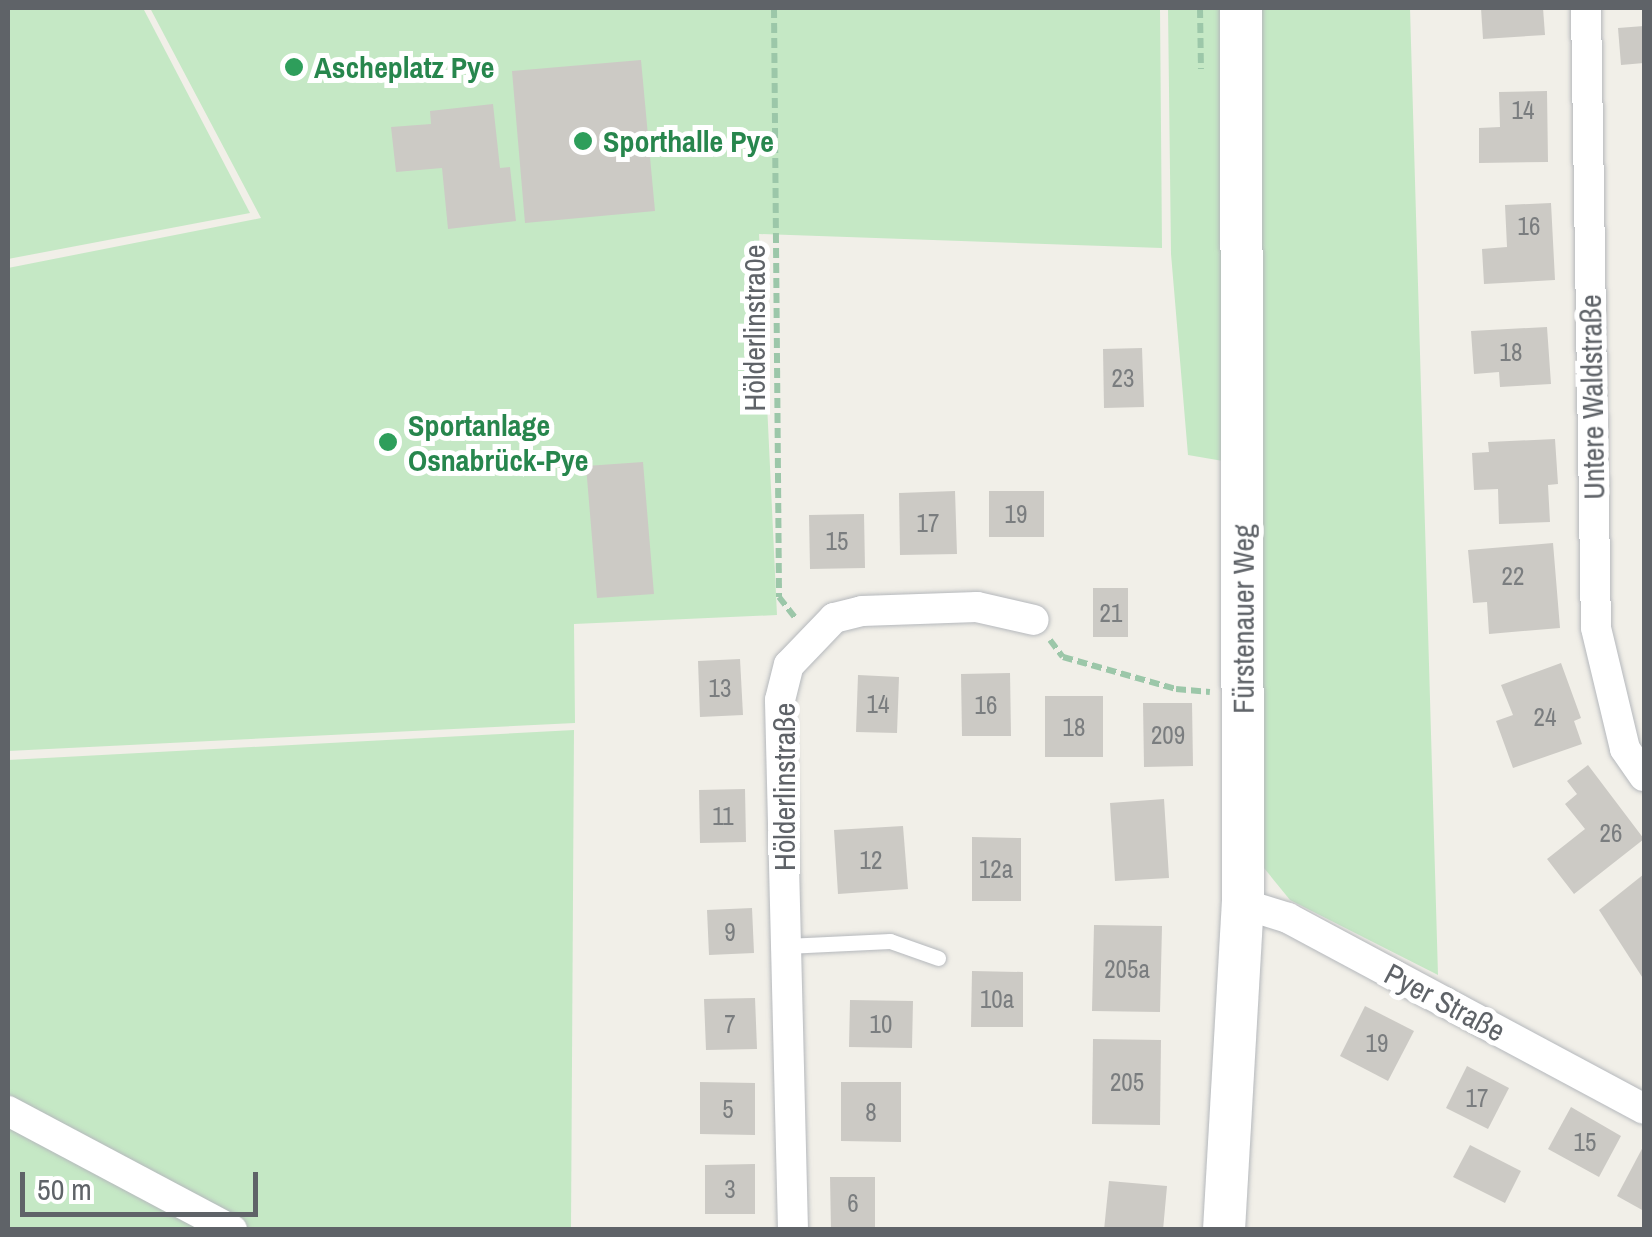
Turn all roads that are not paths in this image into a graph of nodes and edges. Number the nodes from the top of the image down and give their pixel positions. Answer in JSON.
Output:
{"nodes":[{"id":1,"x":1242,"y":8,"type":"edge"},
{"id":2,"x":1586,"y":8,"type":"edge"},
{"id":3,"x":1034,"y":620,"type":"road end"},
{"id":4,"x":1644,"y":776,"type":"edge"},
{"id":5,"x":1243,"y":904,"type":"junction"},
{"id":6,"x":786,"y":946,"type":"junction"},
{"id":7,"x":938,"y":958,"type":"dead end"},
{"id":8,"x":1644,"y":1109,"type":"edge"},
{"id":9,"x":8,"y":1111,"type":"edge"},
{"id":10,"x":232,"y":1230,"type":"edge"},
{"id":11,"x":793,"y":1230,"type":"edge"},
{"id":12,"x":1224,"y":1230,"type":"edge"}],
"edges":[{"from":1,"to":5,"type":"street","name":"Fürstenauer Weg"},
{"from":2,"to":4,"type":"street","name":"Untere Waldstraße"},
{"from":3,"to":6,"type":"street","name":"Hölderlinstraße"},
{"from":5,"to":8,"type":"street","name":"Pyer Straße"},
{"from":5,"to":12,"type":"street","name":"Fürstenauer Weg"},
{"from":6,"to":7,"type":"lane"},
{"from":6,"to":11,"type":"street","name":"Hölderlinstraße"},
{"from":9,"to":10,"type":"street"}]}
